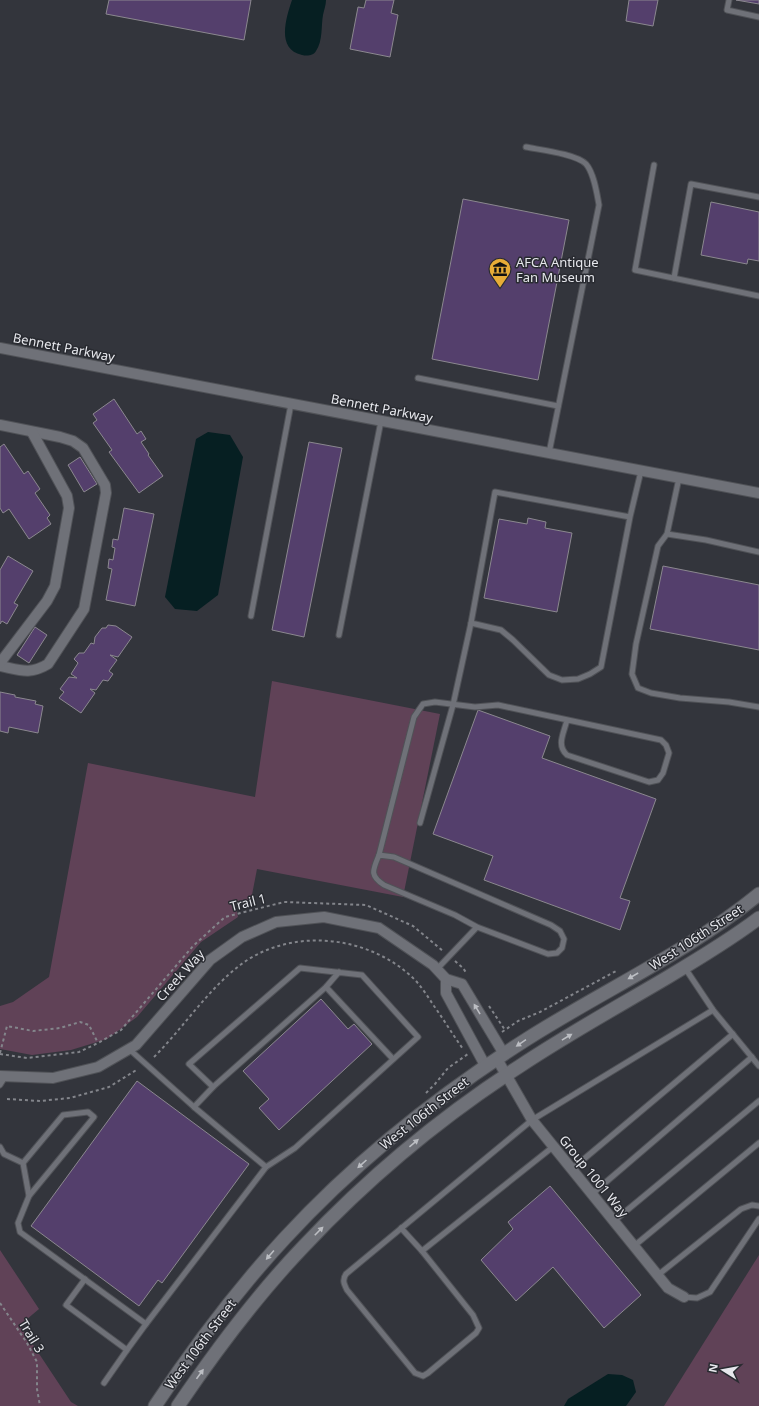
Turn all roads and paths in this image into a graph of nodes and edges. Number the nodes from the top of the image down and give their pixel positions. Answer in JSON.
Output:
{"nodes":[{"id":1,"x":729,"y":0,"type":"edge"},
{"id":2,"x":759,"y":17,"type":"edge"},
{"id":3,"x":526,"y":147,"type":"dead end"},
{"id":4,"x":654,"y":165,"type":"dead end"},
{"id":5,"x":759,"y":197,"type":"edge"},
{"id":6,"x":674,"y":278,"type":"junction"},
{"id":7,"x":759,"y":296,"type":"edge"},
{"id":8,"x":0,"y":348,"type":"edge"},
{"id":9,"x":418,"y":378,"type":"dead end"},
{"id":10,"x":292,"y":404,"type":"junction"},
{"id":11,"x":558,"y":406,"type":"junction"},
{"id":12,"x":381,"y":421,"type":"junction"},
{"id":13,"x":0,"y":425,"type":"edge"},
{"id":14,"x":32,"y":432,"type":"junction"},
{"id":15,"x":549,"y":453,"type":"junction"},
{"id":16,"x":641,"y":471,"type":"junction"},
{"id":17,"x":680,"y":478,"type":"junction"},
{"id":18,"x":759,"y":494,"type":"edge"},
{"id":19,"x":630,"y":517,"type":"junction"},
{"id":20,"x":667,"y":534,"type":"junction"},
{"id":21,"x":759,"y":552,"type":"edge"},
{"id":22,"x":251,"y":616,"type":"dead end"},
{"id":23,"x":471,"y":623,"type":"junction"},
{"id":24,"x":339,"y":635,"type":"dead end"},
{"id":25,"x":0,"y":664,"type":"edge"},
{"id":26,"x":453,"y":705,"type":"junction"},
{"id":27,"x":759,"y":707,"type":"edge"},
{"id":28,"x":567,"y":720,"type":"junction"},
{"id":29,"x":420,"y":823,"type":"dead end"},
{"id":30,"x":379,"y":855,"type":"junction"},
{"id":31,"x":759,"y":894,"type":"edge"},
{"id":32,"x":759,"y":918,"type":"edge"},
{"id":33,"x":477,"y":927,"type":"junction"},
{"id":34,"x":449,"y":956,"type":"junction"},
{"id":35,"x":685,"y":967,"type":"junction"},
{"id":36,"x":437,"y":969,"type":"junction"},
{"id":37,"x":619,"y":970,"type":"dead end"},
{"id":38,"x":339,"y":972,"type":"junction"},
{"id":39,"x":468,"y":974,"type":"dead end"},
{"id":40,"x":446,"y":978,"type":"junction"},
{"id":41,"x":326,"y":987,"type":"junction"},
{"id":42,"x":488,"y":1005,"type":"dead end"},
{"id":43,"x":714,"y":1010,"type":"junction"},
{"id":44,"x":733,"y":1034,"type":"junction"},
{"id":45,"x":98,"y":1043,"type":"junction"},
{"id":46,"x":129,"y":1049,"type":"junction"},
{"id":47,"x":0,"y":1054,"type":"edge"},
{"id":48,"x":467,"y":1055,"type":"dead end"},
{"id":49,"x":154,"y":1057,"type":"dead end"},
{"id":50,"x":752,"y":1057,"type":"junction"},
{"id":51,"x":393,"y":1059,"type":"junction"},
{"id":52,"x":496,"y":1060,"type":"junction"},
{"id":53,"x":759,"y":1066,"type":"edge"},
{"id":54,"x":138,"y":1069,"type":"dead end"},
{"id":55,"x":505,"y":1075,"type":"junction"},
{"id":56,"x":2,"y":1079,"type":"edge"},
{"id":57,"x":212,"y":1087,"type":"junction"},
{"id":58,"x":7,"y":1099,"type":"dead end"},
{"id":59,"x":759,"y":1101,"type":"edge"},
{"id":60,"x":194,"y":1107,"type":"junction"},
{"id":61,"x":532,"y":1120,"type":"junction"},
{"id":62,"x":759,"y":1143,"type":"edge"},
{"id":63,"x":554,"y":1146,"type":"junction"},
{"id":64,"x":0,"y":1147,"type":"edge"},
{"id":65,"x":23,"y":1163,"type":"junction"},
{"id":66,"x":266,"y":1167,"type":"junction"},
{"id":67,"x":572,"y":1169,"type":"junction"},
{"id":68,"x":592,"y":1194,"type":"junction"},
{"id":69,"x":29,"y":1196,"type":"junction"},
{"id":70,"x":759,"y":1206,"type":"edge"},
{"id":71,"x":759,"y":1219,"type":"edge"},
{"id":72,"x":614,"y":1221,"type":"junction"},
{"id":73,"x":401,"y":1228,"type":"junction"},
{"id":74,"x":634,"y":1246,"type":"junction"},
{"id":75,"x":422,"y":1251,"type":"junction"},
{"id":76,"x":658,"y":1275,"type":"junction"},
{"id":77,"x":85,"y":1279,"type":"junction"},
{"id":78,"x":684,"y":1297,"type":"joint"},
{"id":79,"x":0,"y":1303,"type":"edge"},
{"id":80,"x":146,"y":1324,"type":"junction"},
{"id":81,"x":127,"y":1350,"type":"junction"},
{"id":82,"x":104,"y":1383,"type":"dead end"},
{"id":83,"x":40,"y":1406,"type":"edge"},
{"id":84,"x":155,"y":1406,"type":"edge"},
{"id":85,"x":178,"y":1406,"type":"edge"}],
"edges":[{"from":1,"to":2,"type":"lane"},
{"from":3,"to":11,"type":"lane"},
{"from":4,"to":6,"type":"lane"},
{"from":5,"to":6,"type":"lane"},
{"from":6,"to":7,"type":"lane"},
{"from":8,"to":10,"type":"street","name":"Bennett Parkway"},
{"from":9,"to":11,"type":"lane"},
{"from":10,"to":12,"type":"street","name":"Bennett Parkway"},
{"from":10,"to":22,"type":"lane"},
{"from":11,"to":15,"type":"lane"},
{"from":12,"to":15,"type":"street","name":"Bennett Parkway"},
{"from":12,"to":24,"type":"lane"},
{"from":13,"to":14,"type":"street"},
{"from":14,"to":25,"type":"street"},
{"from":14,"to":25,"type":"street"},
{"from":15,"to":16,"type":"street","name":"Bennett Parkway"},
{"from":16,"to":17,"type":"street","name":"Bennett Parkway"},
{"from":16,"to":19,"type":"lane"},
{"from":17,"to":18,"type":"street","name":"Bennett Parkway"},
{"from":17,"to":20,"type":"lane"},
{"from":19,"to":23,"type":"lane"},
{"from":19,"to":23,"type":"lane"},
{"from":20,"to":21,"type":"lane"},
{"from":20,"to":27,"type":"lane"},
{"from":23,"to":26,"type":"lane"},
{"from":26,"to":28,"type":"lane"},
{"from":26,"to":29,"type":"lane"},
{"from":26,"to":30,"type":"lane"},
{"from":28,"to":28,"type":"lane"},
{"from":30,"to":33,"type":"lane"},
{"from":30,"to":33,"type":"lane"},
{"from":31,"to":52,"type":"street","name":"West 106th Street","one_way":true},
{"from":32,"to":35,"type":"street","name":"West 106th Street"},
{"from":33,"to":34,"type":"lane"},
{"from":34,"to":36,"type":"lane"},
{"from":34,"to":39,"type":"path","name":"Trail 1"},
{"from":34,"to":45,"type":"path","name":"Trail 1"},
{"from":35,"to":43,"type":"lane"},
{"from":55,"to":35,"type":"street","name":"West 106th Street","one_way":true},
{"from":36,"to":40,"type":"street","name":"Creek Way"},
{"from":36,"to":46,"type":"street","name":"Creek Way"},
{"from":37,"to":42,"type":"path"},
{"from":38,"to":41,"type":"lane"},
{"from":38,"to":51,"type":"lane"},
{"from":38,"to":57,"type":"lane"},
{"from":40,"to":52,"type":"street"},
{"from":52,"to":40,"type":"street","name":"Creek Way","one_way":true},
{"from":41,"to":51,"type":"lane"},
{"from":41,"to":57,"type":"lane"},
{"from":43,"to":44,"type":"lane"},
{"from":43,"to":61,"type":"lane"},
{"from":44,"to":50,"type":"lane"},
{"from":44,"to":67,"type":"lane"},
{"from":45,"to":47,"type":"path","name":"Trail 1"},
{"from":45,"to":47,"type":"path"},
{"from":46,"to":56,"type":"street","name":"Creek Way"},
{"from":46,"to":60,"type":"lane"},
{"from":48,"to":49,"type":"path"},
{"from":50,"to":53,"type":"lane"},
{"from":50,"to":68,"type":"lane"},
{"from":51,"to":66,"type":"lane"},
{"from":52,"to":55,"type":"street","name":"Group 1001 Way"},
{"from":52,"to":84,"type":"street","name":"West 106th Street","one_way":true},
{"from":54,"to":58,"type":"path"},
{"from":55,"to":61,"type":"street","name":"Group 1001 Way"},
{"from":85,"to":55,"type":"street","name":"West 106th Street","one_way":true},
{"from":57,"to":60,"type":"lane"},
{"from":59,"to":72,"type":"lane"},
{"from":60,"to":66,"type":"lane"},
{"from":61,"to":63,"type":"street","name":"Group 1001 Way"},
{"from":61,"to":73,"type":"lane"},
{"from":62,"to":74,"type":"lane"},
{"from":63,"to":67,"type":"street","name":"Group 1001 Way"},
{"from":63,"to":75,"type":"lane"},
{"from":64,"to":65,"type":"lane"},
{"from":65,"to":69,"type":"lane"},
{"from":65,"to":69,"type":"lane"},
{"from":66,"to":80,"type":"lane"},
{"from":67,"to":68,"type":"street","name":"Group 1001 Way"},
{"from":68,"to":72,"type":"street","name":"Group 1001 Way"},
{"from":69,"to":77,"type":"lane"},
{"from":70,"to":76,"type":"lane"},
{"from":71,"to":78,"type":"lane"},
{"from":72,"to":74,"type":"street","name":"Group 1001 Way"},
{"from":73,"to":75,"type":"lane"},
{"from":73,"to":75,"type":"lane"},
{"from":74,"to":76,"type":"street","name":"Group 1001 Way"},
{"from":76,"to":78,"type":"street","name":"Group 1001 Way"},
{"from":77,"to":80,"type":"lane"},
{"from":77,"to":81,"type":"lane"},
{"from":79,"to":83,"type":"path","name":"Trail 3"},
{"from":80,"to":81,"type":"lane"},
{"from":81,"to":82,"type":"lane"}]}
